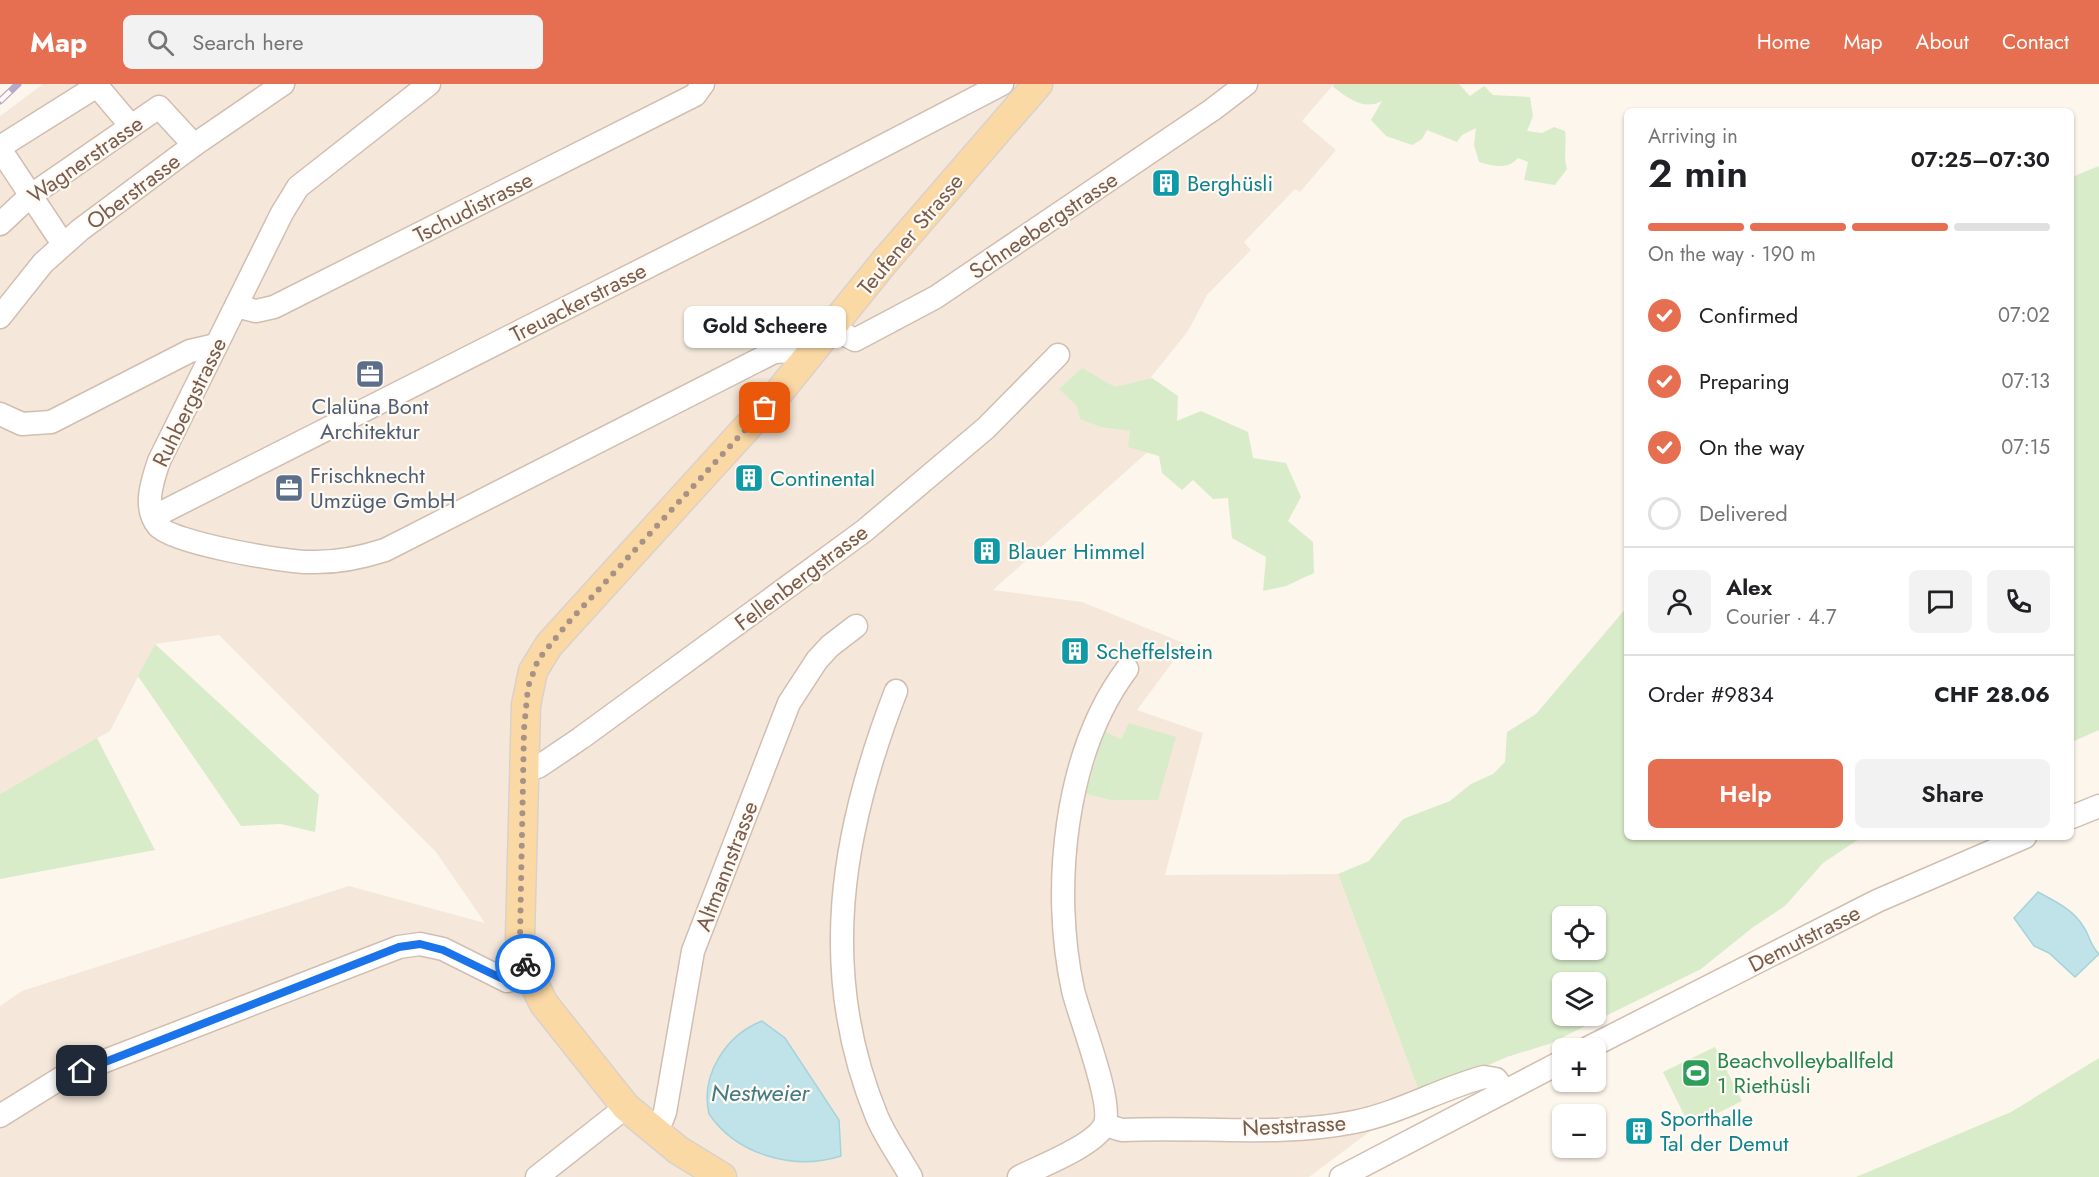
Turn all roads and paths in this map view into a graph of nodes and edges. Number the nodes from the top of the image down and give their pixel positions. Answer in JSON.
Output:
{"nodes":[{"id":1,"x":283,"y":84,"type":"edge"},
{"id":2,"x":429,"y":84,"type":"edge"},
{"id":3,"x":703,"y":84,"type":"edge"},
{"id":4,"x":1002,"y":84,"type":"edge"},
{"id":5,"x":1038,"y":84,"type":"edge"},
{"id":6,"x":1245,"y":84,"type":"edge"},
{"id":7,"x":131,"y":126,"type":"junction"},
{"id":8,"x":194,"y":145,"type":"junction"},
{"id":9,"x":0,"y":148,"type":"edge"},
{"id":10,"x":30,"y":196,"type":"junction"},
{"id":11,"x":0,"y":224,"type":"edge"},
{"id":12,"x":63,"y":244,"type":"junction"},
{"id":13,"x":236,"y":306,"type":"junction"},
{"id":14,"x":0,"y":317,"type":"edge"},
{"id":15,"x":832,"y":328,"type":"junction"},
{"id":16,"x":216,"y":345,"type":"junction"},
{"id":17,"x":1058,"y":355,"type":"dead end"},
{"id":18,"x":806,"y":359,"type":"junction"},
{"id":19,"x":0,"y":414,"type":"edge"},
{"id":20,"x":153,"y":517,"type":"junction"},
{"id":21,"x":856,"y":626,"type":"dead end"},
{"id":22,"x":1127,"y":669,"type":"dead end"},
{"id":23,"x":896,"y":691,"type":"dead end"},
{"id":24,"x":524,"y":767,"type":"junction"},
{"id":25,"x":2099,"y":806,"type":"edge"},
{"id":26,"x":2074,"y":816,"type":"edge"},
{"id":27,"x":2018,"y":840,"type":"edge"},
{"id":28,"x":528,"y":976,"type":"junction"},
{"id":29,"x":1606,"y":1039,"type":"edge"},
{"id":30,"x":1552,"y":1067,"type":"edge"},
{"id":31,"x":1505,"y":1091,"type":"junction"},
{"id":32,"x":626,"y":1107,"type":"junction"},
{"id":33,"x":0,"y":1116,"type":"edge"},
{"id":34,"x":1105,"y":1125,"type":"junction"},
{"id":35,"x":653,"y":1132,"type":"junction"},
{"id":36,"x":537,"y":1177,"type":"edge"},
{"id":37,"x":722,"y":1177,"type":"edge"},
{"id":38,"x":911,"y":1177,"type":"edge"},
{"id":39,"x":1019,"y":1177,"type":"edge"},
{"id":40,"x":1341,"y":1177,"type":"edge"}],
"edges":[{"from":1,"to":8,"type":"street","name":"Oberstrasse"},
{"from":2,"to":13,"type":"street","name":"Ruhbergstrasse"},
{"from":3,"to":13,"type":"street","name":"Tschudistrasse"},
{"from":4,"to":20,"type":"street","name":"Treuackerstrasse"},
{"from":5,"to":15,"type":"main road","name":"Teufener Strasse"},
{"from":6,"to":15,"type":"street","name":"Schneebergstrasse"},
{"from":7,"to":8,"type":"street","name":"Wagnerstrasse"},
{"from":7,"to":9,"type":"street"},
{"from":7,"to":10,"type":"street","name":"Wagnerstrasse"},
{"from":8,"to":12,"type":"street","name":"Oberstrasse"},
{"from":9,"to":10,"type":"street"},
{"from":10,"to":11,"type":"street","name":"Wagnerstrasse"},
{"from":10,"to":12,"type":"street"},
{"from":12,"to":14,"type":"street","name":"Oberstrasse"},
{"from":13,"to":16,"type":"street","name":"Ruhbergstrasse"},
{"from":15,"to":18,"type":"main road","name":"Teufener Strasse"},
{"from":16,"to":19,"type":"street"},
{"from":16,"to":20,"type":"street","name":"Ruhbergstrasse"},
{"from":17,"to":24,"type":"street","name":"Fellenbergstrasse"},
{"from":18,"to":20,"type":"street"},
{"from":18,"to":24,"type":"main road","name":"Teufener Strasse"},
{"from":21,"to":35,"type":"street","name":"Altmannstrasse"},
{"from":22,"to":34,"type":"street"},
{"from":23,"to":38,"type":"street"},
{"from":24,"to":28,"type":"main road","name":"Teufener Strasse"},
{"from":25,"to":26,"type":"street"},
{"from":27,"to":29,"type":"street","name":"Demutstrasse"},
{"from":28,"to":32,"type":"main road","name":"Teufener Strasse"},
{"from":28,"to":33,"type":"street"},
{"from":30,"to":31,"type":"street"},
{"from":31,"to":34,"type":"street","name":"Neststrasse"},
{"from":31,"to":40,"type":"street"},
{"from":32,"to":35,"type":"main road","name":"Teufener Strasse"},
{"from":32,"to":36,"type":"street"},
{"from":34,"to":39,"type":"street"},
{"from":35,"to":37,"type":"main road","name":"Teufener Strasse"}]}
